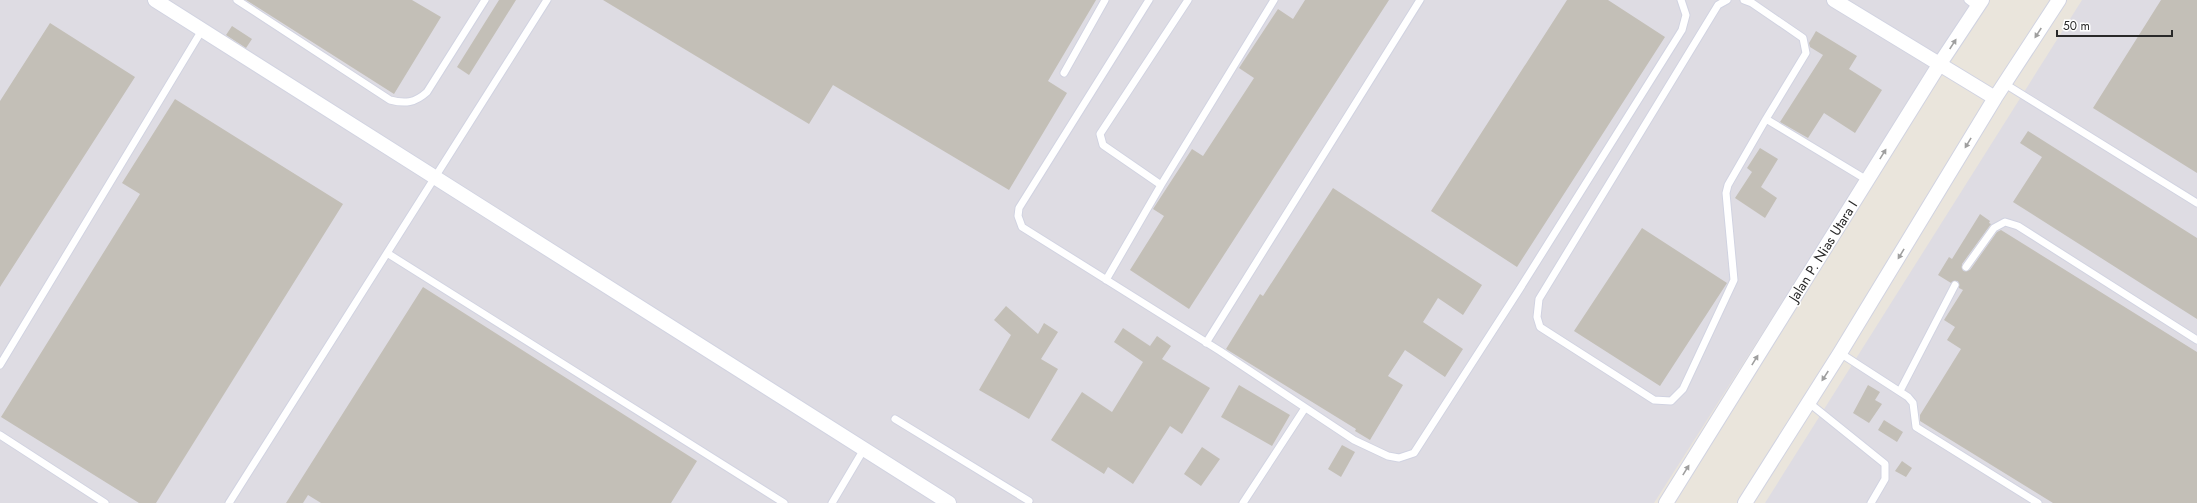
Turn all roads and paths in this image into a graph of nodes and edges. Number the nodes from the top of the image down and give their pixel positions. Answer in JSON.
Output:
{"nodes":[{"id":1,"x":155,"y":0,"type":"edge"},
{"id":2,"x":237,"y":0,"type":"edge"},
{"id":3,"x":485,"y":0,"type":"edge"},
{"id":4,"x":547,"y":0,"type":"edge"},
{"id":5,"x":1105,"y":0,"type":"edge"},
{"id":6,"x":1149,"y":0,"type":"edge"},
{"id":7,"x":1188,"y":0,"type":"edge"},
{"id":8,"x":1274,"y":0,"type":"edge"},
{"id":9,"x":1420,"y":0,"type":"edge"},
{"id":10,"x":1681,"y":0,"type":"edge"},
{"id":11,"x":1727,"y":0,"type":"edge"},
{"id":12,"x":1744,"y":0,"type":"edge"},
{"id":13,"x":1834,"y":0,"type":"edge"},
{"id":14,"x":2059,"y":0,"type":"edge"},
{"id":15,"x":1976,"y":2,"type":"edge"},
{"id":16,"x":202,"y":30,"type":"junction"},
{"id":17,"x":1939,"y":65,"type":"junction"},
{"id":18,"x":1064,"y":74,"type":"dead end"},
{"id":19,"x":2005,"y":84,"type":"junction"},
{"id":20,"x":1995,"y":98,"type":"junction"},
{"id":21,"x":1766,"y":119,"type":"junction"},
{"id":22,"x":435,"y":177,"type":"junction"},
{"id":23,"x":1867,"y":180,"type":"junction"},
{"id":24,"x":1161,"y":185,"type":"junction"},
{"id":25,"x":2197,"y":203,"type":"edge"},
{"id":26,"x":387,"y":253,"type":"junction"},
{"id":27,"x":1966,"y":267,"type":"dead end"},
{"id":28,"x":1106,"y":280,"type":"junction"},
{"id":29,"x":1955,"y":285,"type":"dead end"},
{"id":30,"x":2197,"y":340,"type":"edge"},
{"id":31,"x":1206,"y":343,"type":"junction"},
{"id":32,"x":1840,"y":353,"type":"junction"},
{"id":33,"x":0,"y":365,"type":"edge"},
{"id":34,"x":1900,"y":391,"type":"junction"},
{"id":35,"x":1808,"y":402,"type":"junction"},
{"id":36,"x":1305,"y":408,"type":"junction"},
{"id":37,"x":895,"y":419,"type":"dead end"},
{"id":38,"x":0,"y":435,"type":"edge"},
{"id":39,"x":864,"y":449,"type":"junction"},
{"id":40,"x":1030,"y":502,"type":"edge"},
{"id":41,"x":105,"y":503,"type":"edge"},
{"id":42,"x":230,"y":503,"type":"edge"},
{"id":43,"x":784,"y":503,"type":"edge"},
{"id":44,"x":832,"y":503,"type":"edge"},
{"id":45,"x":949,"y":503,"type":"edge"},
{"id":46,"x":1243,"y":503,"type":"edge"},
{"id":47,"x":1666,"y":503,"type":"edge"},
{"id":48,"x":1745,"y":503,"type":"edge"},
{"id":49,"x":1871,"y":503,"type":"edge"},
{"id":50,"x":2038,"y":503,"type":"edge"}],
"edges":[{"from":1,"to":16,"type":"street"},
{"from":2,"to":3,"type":"lane"},
{"from":4,"to":22,"type":"lane"},
{"from":5,"to":18,"type":"lane"},
{"from":6,"to":28,"type":"lane"},
{"from":7,"to":24,"type":"lane"},
{"from":8,"to":24,"type":"lane"},
{"from":9,"to":31,"type":"lane"},
{"from":10,"to":36,"type":"lane"},
{"from":11,"to":21,"type":"lane"},
{"from":12,"to":21,"type":"lane"},
{"from":13,"to":17,"type":"street"},
{"from":14,"to":19,"type":"street","one_way":true},
{"from":17,"to":15,"type":"street","name":"Jalan P. Nias Utara I","one_way":true},
{"from":16,"to":22,"type":"street"},
{"from":16,"to":33,"type":"lane"},
{"from":17,"to":20,"type":"street"},
{"from":23,"to":17,"type":"street","name":"Jalan P. Nias Utara I","one_way":true},
{"from":19,"to":20,"type":"street"},
{"from":19,"to":25,"type":"lane"},
{"from":20,"to":32,"type":"street","one_way":true},
{"from":21,"to":23,"type":"lane"},
{"from":22,"to":26,"type":"lane"},
{"from":22,"to":39,"type":"street"},
{"from":47,"to":23,"type":"street","name":"Jalan P. Nias Utara I","one_way":true},
{"from":24,"to":28,"type":"lane"},
{"from":26,"to":42,"type":"lane"},
{"from":26,"to":43,"type":"lane"},
{"from":27,"to":30,"type":"lane"},
{"from":28,"to":31,"type":"lane"},
{"from":29,"to":34,"type":"lane"},
{"from":31,"to":36,"type":"lane"},
{"from":32,"to":34,"type":"lane"},
{"from":32,"to":35,"type":"street","one_way":true},
{"from":34,"to":50,"type":"lane"},
{"from":35,"to":48,"type":"street"},
{"from":35,"to":49,"type":"lane"},
{"from":36,"to":46,"type":"lane"},
{"from":37,"to":40,"type":"lane"},
{"from":38,"to":41,"type":"lane"},
{"from":39,"to":44,"type":"lane"},
{"from":39,"to":45,"type":"street"}]}
